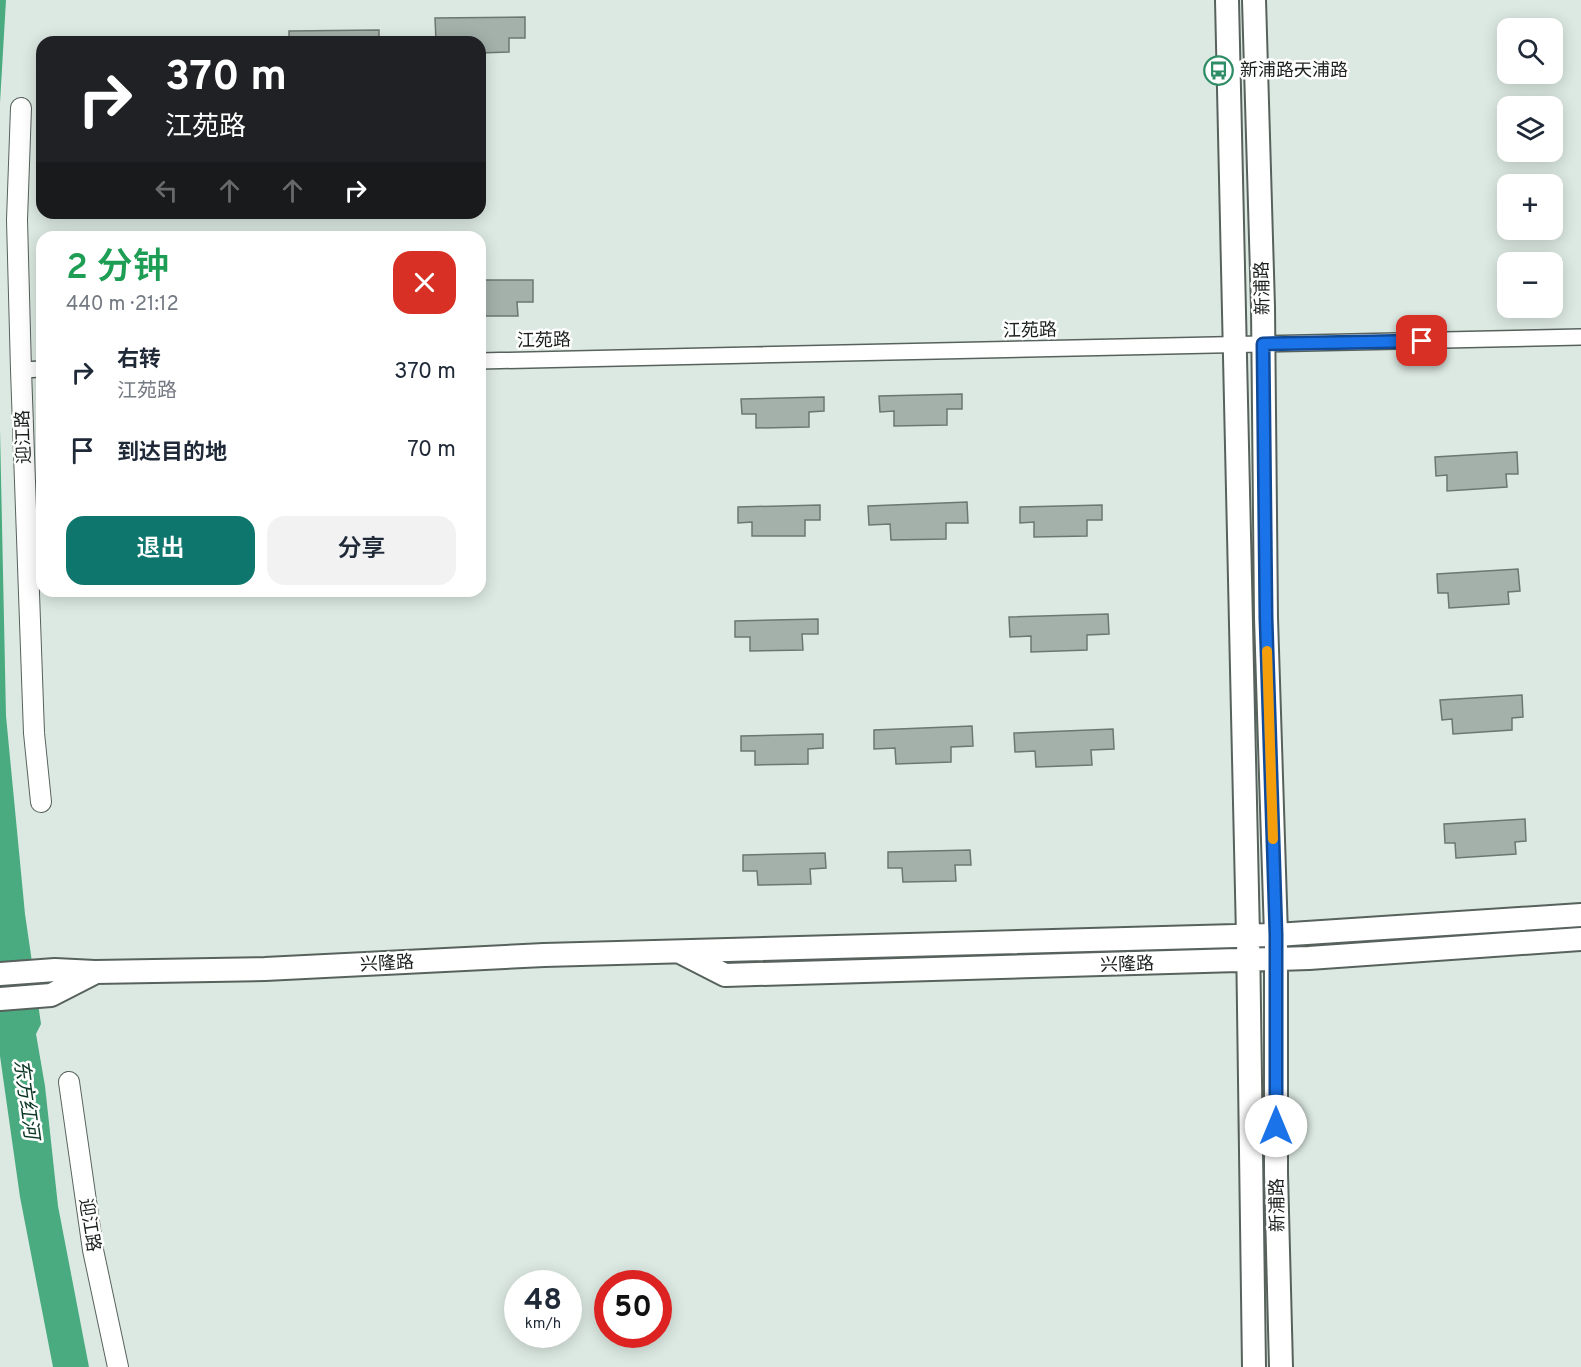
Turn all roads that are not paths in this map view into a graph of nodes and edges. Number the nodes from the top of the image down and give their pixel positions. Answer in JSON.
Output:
{"nodes":[{"id":1,"x":1227,"y":0,"type":"edge"},
{"id":2,"x":1254,"y":0,"type":"edge"},
{"id":3,"x":21,"y":108,"type":"dead end"},
{"id":4,"x":1581,"y":337,"type":"edge"},
{"id":5,"x":1263,"y":344,"type":"junction"},
{"id":6,"x":1235,"y":345,"type":"junction"},
{"id":7,"x":486,"y":361,"type":"edge"},
{"id":8,"x":36,"y":369,"type":"edge"},
{"id":9,"x":21,"y":370,"type":"junction"},
{"id":10,"x":41,"y":802,"type":"dead end"},
{"id":11,"x":1581,"y":915,"type":"edge"},
{"id":12,"x":1276,"y":935,"type":"junction"},
{"id":13,"x":1248,"y":936,"type":"junction"},
{"id":14,"x":1581,"y":939,"type":"edge"},
{"id":15,"x":679,"y":952,"type":"junction"},
{"id":16,"x":1276,"y":959,"type":"junction"},
{"id":17,"x":1248,"y":960,"type":"junction"},
{"id":18,"x":95,"y":972,"type":"junction"},
{"id":19,"x":0,"y":974,"type":"edge"},
{"id":20,"x":0,"y":999,"type":"edge"},
{"id":21,"x":69,"y":1082,"type":"dead end"},
{"id":22,"x":118,"y":1367,"type":"edge"},
{"id":23,"x":1254,"y":1367,"type":"edge"},
{"id":24,"x":1281,"y":1367,"type":"edge"}],
"edges":[{"from":1,"to":6,"type":"main road","name":"新浦路"},
{"from":2,"to":5,"type":"main road","name":"新浦路"},
{"from":3,"to":9,"type":"street","name":"迎江路"},
{"from":4,"to":5,"type":"street","name":"江苑路"},
{"from":5,"to":6,"type":"street","name":"江苑路"},
{"from":5,"to":12,"type":"main road","name":"新浦路"},
{"from":6,"to":7,"type":"street","name":"江苑路"},
{"from":6,"to":13,"type":"main road","name":"新浦路"},
{"from":8,"to":9,"type":"street"},
{"from":9,"to":10,"type":"street","name":"迎江路"},
{"from":11,"to":12,"type":"main road","name":"兴隆路"},
{"from":12,"to":13,"type":"main road","name":"兴隆路"},
{"from":12,"to":16,"type":"main road","name":"新浦路"},
{"from":13,"to":15,"type":"main road","name":"兴隆路"},
{"from":13,"to":17,"type":"main road","name":"新浦路"},
{"from":14,"to":16,"type":"main road","name":"兴隆路"},
{"from":15,"to":17,"type":"main road","name":"兴隆路"},
{"from":15,"to":18,"type":"main road","name":"兴隆路"},
{"from":16,"to":17,"type":"main road","name":"兴隆路"},
{"from":16,"to":24,"type":"main road","name":"新浦路"},
{"from":17,"to":23,"type":"main road","name":"新浦路"},
{"from":18,"to":19,"type":"main road","name":"兴隆路"},
{"from":18,"to":20,"type":"main road","name":"兴隆路"},
{"from":21,"to":22,"type":"street","name":"迎江路"}]}
